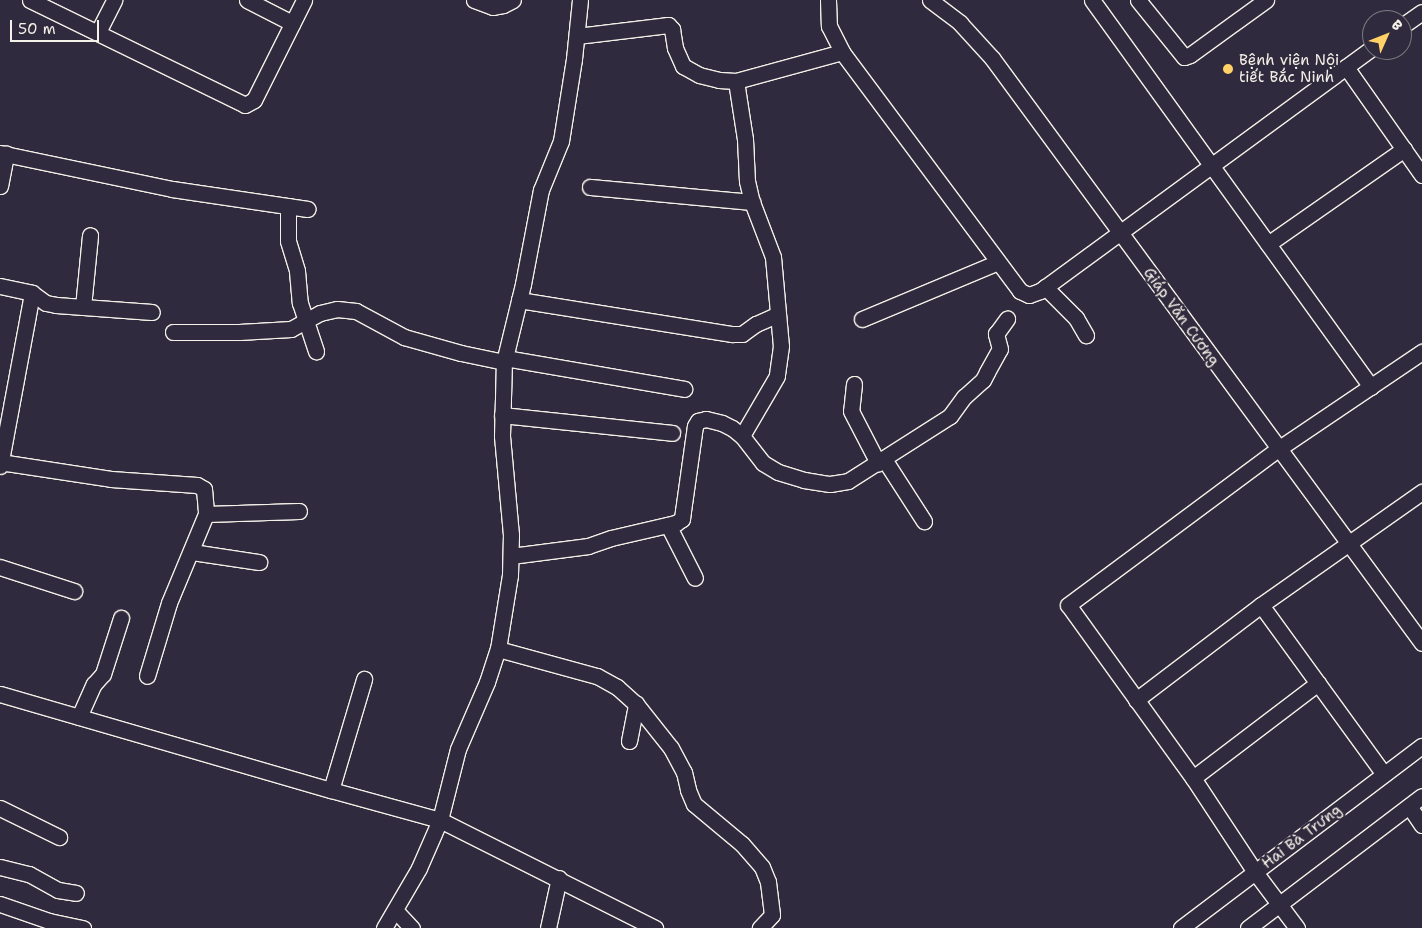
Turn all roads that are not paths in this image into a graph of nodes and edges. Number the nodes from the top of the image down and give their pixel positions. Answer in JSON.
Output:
{"nodes":[{"id":1,"x":30,"y":0,"type":"edge"},
{"id":2,"x":114,"y":0,"type":"edge"},
{"id":3,"x":247,"y":0,"type":"edge"},
{"id":4,"x":304,"y":0,"type":"edge"},
{"id":5,"x":474,"y":0,"type":"edge"},
{"id":6,"x":513,"y":0,"type":"edge"},
{"id":7,"x":580,"y":0,"type":"edge"},
{"id":8,"x":828,"y":0,"type":"edge"},
{"id":9,"x":930,"y":0,"type":"edge"},
{"id":10,"x":1092,"y":0,"type":"edge"},
{"id":11,"x":1138,"y":0,"type":"edge"},
{"id":12,"x":1263,"y":1,"type":"edge"},
{"id":13,"x":292,"y":23,"type":"junction"},
{"id":14,"x":98,"y":32,"type":"junction"},
{"id":15,"x":577,"y":36,"type":"junction"},
{"id":16,"x":842,"y":52,"type":"junction"},
{"id":17,"x":1362,"y":55,"type":"edge"},
{"id":18,"x":1346,"y":67,"type":"junction"},
{"id":19,"x":736,"y":81,"type":"junction"},
{"id":20,"x":1404,"y":150,"type":"junction"},
{"id":21,"x":3,"y":153,"type":"edge"},
{"id":22,"x":1212,"y":165,"type":"junction"},
{"id":23,"x":1422,"y":175,"type":"edge"},
{"id":24,"x":0,"y":186,"type":"edge"},
{"id":25,"x":590,"y":187,"type":"dead end"},
{"id":26,"x":752,"y":202,"type":"junction"},
{"id":27,"x":288,"y":206,"type":"junction"},
{"id":28,"x":308,"y":209,"type":"dead end"},
{"id":29,"x":1119,"y":233,"type":"junction"},
{"id":30,"x":90,"y":235,"type":"dead end"},
{"id":31,"x":1268,"y":244,"type":"junction"},
{"id":32,"x":998,"y":262,"type":"junction"},
{"id":33,"x":0,"y":286,"type":"edge"},
{"id":34,"x":1045,"y":287,"type":"junction"},
{"id":35,"x":32,"y":293,"type":"junction"},
{"id":36,"x":519,"y":300,"type":"junction"},
{"id":37,"x":83,"y":307,"type":"junction"},
{"id":38,"x":152,"y":312,"type":"dead end"},
{"id":39,"x":776,"y":315,"type":"junction"},
{"id":40,"x":862,"y":319,"type":"dead end"},
{"id":41,"x":1007,"y":319,"type":"dead end"},
{"id":42,"x":306,"y":322,"type":"junction"},
{"id":43,"x":173,"y":332,"type":"dead end"},
{"id":44,"x":1086,"y":335,"type":"dead end"},
{"id":45,"x":316,"y":351,"type":"dead end"},
{"id":46,"x":1422,"y":352,"type":"edge"},
{"id":47,"x":504,"y":360,"type":"junction"},
{"id":48,"x":854,"y":384,"type":"dead end"},
{"id":49,"x":1371,"y":387,"type":"junction"},
{"id":50,"x":684,"y":389,"type":"dead end"},
{"id":51,"x":502,"y":415,"type":"junction"},
{"id":52,"x":672,"y":433,"type":"dead end"},
{"id":53,"x":742,"y":436,"type":"junction"},
{"id":54,"x":1278,"y":449,"type":"junction"},
{"id":55,"x":881,"y":461,"type":"junction"},
{"id":56,"x":0,"y":462,"type":"edge"},
{"id":57,"x":0,"y":466,"type":"edge"},
{"id":58,"x":1422,"y":492,"type":"edge"},
{"id":59,"x":299,"y":511,"type":"dead end"},
{"id":60,"x":206,"y":514,"type":"junction"},
{"id":61,"x":924,"y":521,"type":"dead end"},
{"id":62,"x":668,"y":525,"type":"junction"},
{"id":63,"x":1348,"y":543,"type":"junction"},
{"id":64,"x":192,"y":552,"type":"junction"},
{"id":65,"x":511,"y":556,"type":"junction"},
{"id":66,"x":259,"y":562,"type":"dead end"},
{"id":67,"x":0,"y":567,"type":"edge"},
{"id":68,"x":695,"y":578,"type":"dead end"},
{"id":69,"x":74,"y":590,"type":"dead end"},
{"id":70,"x":1261,"y":605,"type":"junction"},
{"id":71,"x":120,"y":618,"type":"dead end"},
{"id":72,"x":1422,"y":643,"type":"edge"},
{"id":73,"x":498,"y":649,"type":"junction"},
{"id":74,"x":147,"y":676,"type":"dead end"},
{"id":75,"x":364,"y":679,"type":"dead end"},
{"id":76,"x":1318,"y":683,"type":"junction"},
{"id":77,"x":0,"y":694,"type":"edge"},
{"id":78,"x":1136,"y":700,"type":"junction"},
{"id":79,"x":636,"y":704,"type":"junction"},
{"id":80,"x":79,"y":716,"type":"junction"},
{"id":81,"x":628,"y":741,"type":"dead end"},
{"id":82,"x":1422,"y":746,"type":"edge"},
{"id":83,"x":1384,"y":774,"type":"junction"},
{"id":84,"x":1193,"y":778,"type":"junction"},
{"id":85,"x":331,"y":790,"type":"junction"},
{"id":86,"x":1422,"y":796,"type":"edge"},
{"id":87,"x":1409,"y":806,"type":"junction"},
{"id":88,"x":0,"y":808,"type":"edge"},
{"id":89,"x":440,"y":820,"type":"junction"},
{"id":90,"x":1422,"y":825,"type":"edge"},
{"id":91,"x":59,"y":837,"type":"dead end"},
{"id":92,"x":0,"y":867,"type":"edge"},
{"id":93,"x":1255,"y":872,"type":"junction"},
{"id":94,"x":559,"y":878,"type":"junction"},
{"id":95,"x":76,"y":893,"type":"dead end"},
{"id":96,"x":0,"y":904,"type":"edge"},
{"id":97,"x":1280,"y":904,"type":"junction"},
{"id":98,"x":396,"y":910,"type":"junction"},
{"id":99,"x":83,"y":928,"type":"edge"},
{"id":100,"x":384,"y":928,"type":"edge"},
{"id":101,"x":412,"y":928,"type":"edge"},
{"id":102,"x":548,"y":928,"type":"edge"},
{"id":103,"x":655,"y":928,"type":"edge"},
{"id":104,"x":760,"y":928,"type":"edge"},
{"id":105,"x":1181,"y":928,"type":"edge"},
{"id":106,"x":1248,"y":928,"type":"edge"},
{"id":107,"x":1297,"y":928,"type":"edge"}],
"edges":[{"from":1,"to":14,"type":"street"},
{"from":2,"to":14,"type":"street"},
{"from":3,"to":13,"type":"street"},
{"from":4,"to":13,"type":"street"},
{"from":5,"to":6,"type":"street"},
{"from":7,"to":15,"type":"street"},
{"from":8,"to":16,"type":"street"},
{"from":9,"to":29,"type":"street","name":"Giáp Văn Cương"},
{"from":10,"to":22,"type":"street"},
{"from":11,"to":12,"type":"street"},
{"from":13,"to":14,"type":"street"},
{"from":15,"to":19,"type":"street"},
{"from":15,"to":36,"type":"street"},
{"from":16,"to":19,"type":"street"},
{"from":16,"to":32,"type":"street"},
{"from":17,"to":18,"type":"street"},
{"from":18,"to":20,"type":"street"},
{"from":18,"to":22,"type":"street"},
{"from":19,"to":26,"type":"street"},
{"from":20,"to":23,"type":"street"},
{"from":20,"to":31,"type":"street"},
{"from":21,"to":24,"type":"street"},
{"from":21,"to":27,"type":"street"},
{"from":22,"to":29,"type":"street"},
{"from":22,"to":31,"type":"street"},
{"from":25,"to":26,"type":"street"},
{"from":26,"to":39,"type":"street"},
{"from":27,"to":28,"type":"street"},
{"from":27,"to":42,"type":"street"},
{"from":29,"to":34,"type":"street"},
{"from":29,"to":54,"type":"street","name":"Giáp Văn Cương"},
{"from":30,"to":37,"type":"street"},
{"from":31,"to":49,"type":"street"},
{"from":32,"to":34,"type":"street"},
{"from":32,"to":40,"type":"street"},
{"from":33,"to":35,"type":"street"},
{"from":34,"to":44,"type":"street"},
{"from":35,"to":37,"type":"street"},
{"from":35,"to":56,"type":"street"},
{"from":36,"to":39,"type":"street"},
{"from":36,"to":47,"type":"street"},
{"from":37,"to":38,"type":"street"},
{"from":39,"to":53,"type":"street"},
{"from":41,"to":55,"type":"street"},
{"from":42,"to":43,"type":"street"},
{"from":42,"to":45,"type":"street"},
{"from":42,"to":47,"type":"street"},
{"from":46,"to":49,"type":"street"},
{"from":47,"to":50,"type":"street"},
{"from":47,"to":51,"type":"street"},
{"from":48,"to":55,"type":"street"},
{"from":49,"to":54,"type":"street"},
{"from":51,"to":52,"type":"street"},
{"from":51,"to":65,"type":"street"},
{"from":53,"to":55,"type":"street"},
{"from":53,"to":62,"type":"street"},
{"from":54,"to":63,"type":"street","name":"Giáp Văn Cương"},
{"from":54,"to":78,"type":"street"},
{"from":55,"to":61,"type":"street"},
{"from":56,"to":57,"type":"street"},
{"from":56,"to":60,"type":"street"},
{"from":58,"to":63,"type":"street"},
{"from":59,"to":60,"type":"street"},
{"from":60,"to":64,"type":"street"},
{"from":62,"to":65,"type":"street"},
{"from":62,"to":68,"type":"street"},
{"from":63,"to":70,"type":"street"},
{"from":63,"to":72,"type":"street","name":"Giáp Văn Cương"},
{"from":64,"to":66,"type":"street"},
{"from":64,"to":74,"type":"street"},
{"from":65,"to":73,"type":"street"},
{"from":67,"to":69,"type":"street"},
{"from":70,"to":76,"type":"street"},
{"from":70,"to":78,"type":"street"},
{"from":71,"to":80,"type":"street"},
{"from":73,"to":79,"type":"street"},
{"from":73,"to":89,"type":"street"},
{"from":75,"to":85,"type":"street"},
{"from":76,"to":83,"type":"street"},
{"from":76,"to":84,"type":"street"},
{"from":77,"to":80,"type":"street"},
{"from":78,"to":84,"type":"street"},
{"from":79,"to":81,"type":"street"},
{"from":79,"to":104,"type":"street"},
{"from":80,"to":85,"type":"street"},
{"from":82,"to":83,"type":"street","name":"Hai Bà Trưng"},
{"from":83,"to":93,"type":"street","name":"Hai Bà Trưng"},
{"from":84,"to":93,"type":"street"},
{"from":85,"to":89,"type":"street"},
{"from":86,"to":87,"type":"street"},
{"from":87,"to":90,"type":"street"},
{"from":87,"to":97,"type":"street"},
{"from":88,"to":91,"type":"street"},
{"from":89,"to":94,"type":"street"},
{"from":89,"to":98,"type":"street"},
{"from":92,"to":95,"type":"street"},
{"from":93,"to":97,"type":"street"},
{"from":93,"to":105,"type":"street","name":"Hai Bà Trưng"},
{"from":94,"to":102,"type":"street"},
{"from":94,"to":103,"type":"street"},
{"from":96,"to":99,"type":"street"},
{"from":97,"to":106,"type":"street"},
{"from":97,"to":107,"type":"street"},
{"from":98,"to":100,"type":"street"},
{"from":98,"to":101,"type":"street"}]}
